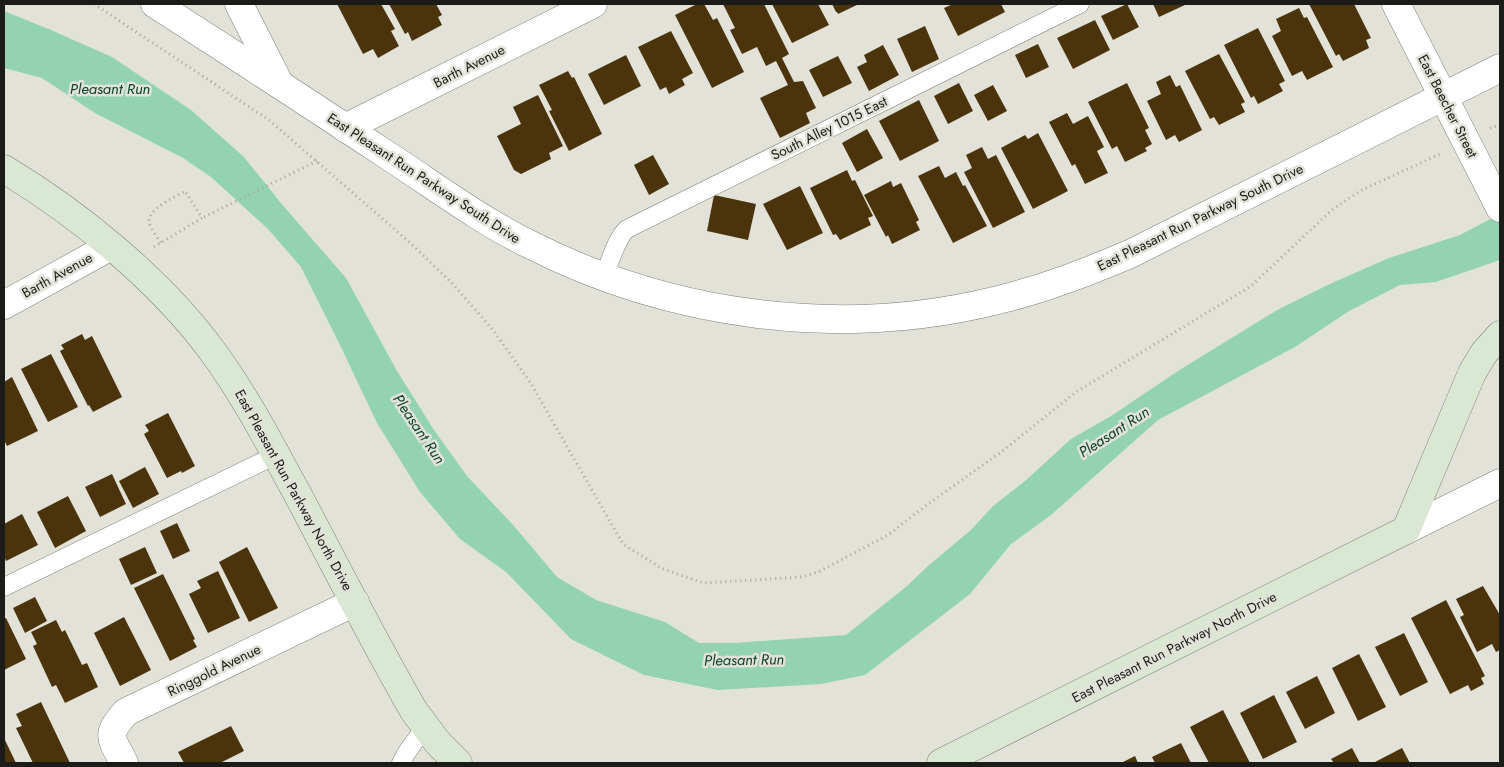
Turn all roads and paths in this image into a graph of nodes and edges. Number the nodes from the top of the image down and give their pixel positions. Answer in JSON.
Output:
{"nodes":[{"id":1,"x":155,"y":4,"type":"edge"},
{"id":2,"x":239,"y":4,"type":"edge"},
{"id":3,"x":593,"y":4,"type":"edge"},
{"id":4,"x":1080,"y":4,"type":"edge"},
{"id":5,"x":1396,"y":4,"type":"edge"},
{"id":6,"x":1500,"y":68,"type":"edge"},
{"id":7,"x":279,"y":84,"type":"junction"},
{"id":8,"x":1443,"y":96,"type":"junction"},
{"id":9,"x":345,"y":128,"type":"junction"},
{"id":10,"x":317,"y":161,"type":"dead end"},
{"id":11,"x":4,"y":169,"type":"edge"},
{"id":12,"x":1500,"y":208,"type":"edge"},
{"id":13,"x":204,"y":217,"type":"dead end"},
{"id":14,"x":161,"y":243,"type":"junction"},
{"id":15,"x":111,"y":246,"type":"junction"},
{"id":16,"x":152,"y":249,"type":"dead end"},
{"id":17,"x":604,"y":277,"type":"junction"},
{"id":18,"x":4,"y":305,"type":"edge"},
{"id":19,"x":1500,"y":335,"type":"edge"},
{"id":20,"x":276,"y":455,"type":"junction"},
{"id":21,"x":1500,"y":483,"type":"edge"},
{"id":22,"x":1406,"y":530,"type":"junction"},
{"id":23,"x":4,"y":587,"type":"edge"},
{"id":24,"x":355,"y":602,"type":"junction"},
{"id":25,"x":425,"y":727,"type":"junction"},
{"id":26,"x":124,"y":763,"type":"edge"},
{"id":27,"x":401,"y":763,"type":"edge"},
{"id":28,"x":458,"y":763,"type":"edge"},
{"id":29,"x":941,"y":763,"type":"edge"}],
"edges":[{"from":1,"to":7,"type":"street","name":"East Pleasant Run Parkway South Drive"},
{"from":2,"to":7,"type":"street"},
{"from":3,"to":9,"type":"street","name":"Barth Avenue"},
{"from":4,"to":17,"type":"lane","name":"South Alley 1015 East"},
{"from":5,"to":8,"type":"street","name":"East Beecher Street"},
{"from":6,"to":8,"type":"street","name":"East Pleasant Run Parkway South Drive"},
{"from":7,"to":9,"type":"street","name":"East Pleasant Run Parkway South Drive"},
{"from":8,"to":12,"type":"street","name":"East Beecher Street"},
{"from":8,"to":17,"type":"street","name":"East Pleasant Run Parkway South Drive"},
{"from":9,"to":17,"type":"street","name":"East Pleasant Run Parkway South Drive"},
{"from":10,"to":13,"type":"path"},
{"from":11,"to":15,"type":"street","name":"East Pleasant Run Parkway North Drive"},
{"from":14,"to":14,"type":"path"},
{"from":14,"to":16,"type":"path"},
{"from":15,"to":18,"type":"street","name":"Barth Avenue"},
{"from":15,"to":20,"type":"street","name":"East Pleasant Run Parkway North Drive"},
{"from":19,"to":22,"type":"street"},
{"from":20,"to":23,"type":"lane"},
{"from":20,"to":24,"type":"street","name":"East Pleasant Run Parkway North Drive"},
{"from":21,"to":22,"type":"street","name":"East Pleasant Run Parkway North Drive"},
{"from":22,"to":29,"type":"street","name":"East Pleasant Run Parkway North Drive"},
{"from":24,"to":25,"type":"street","name":"East Pleasant Run Parkway North Drive"},
{"from":24,"to":26,"type":"street","name":"Ringgold Avenue"},
{"from":25,"to":27,"type":"lane"},
{"from":25,"to":28,"type":"street","name":"East Pleasant Run Parkway North Drive"}]}
